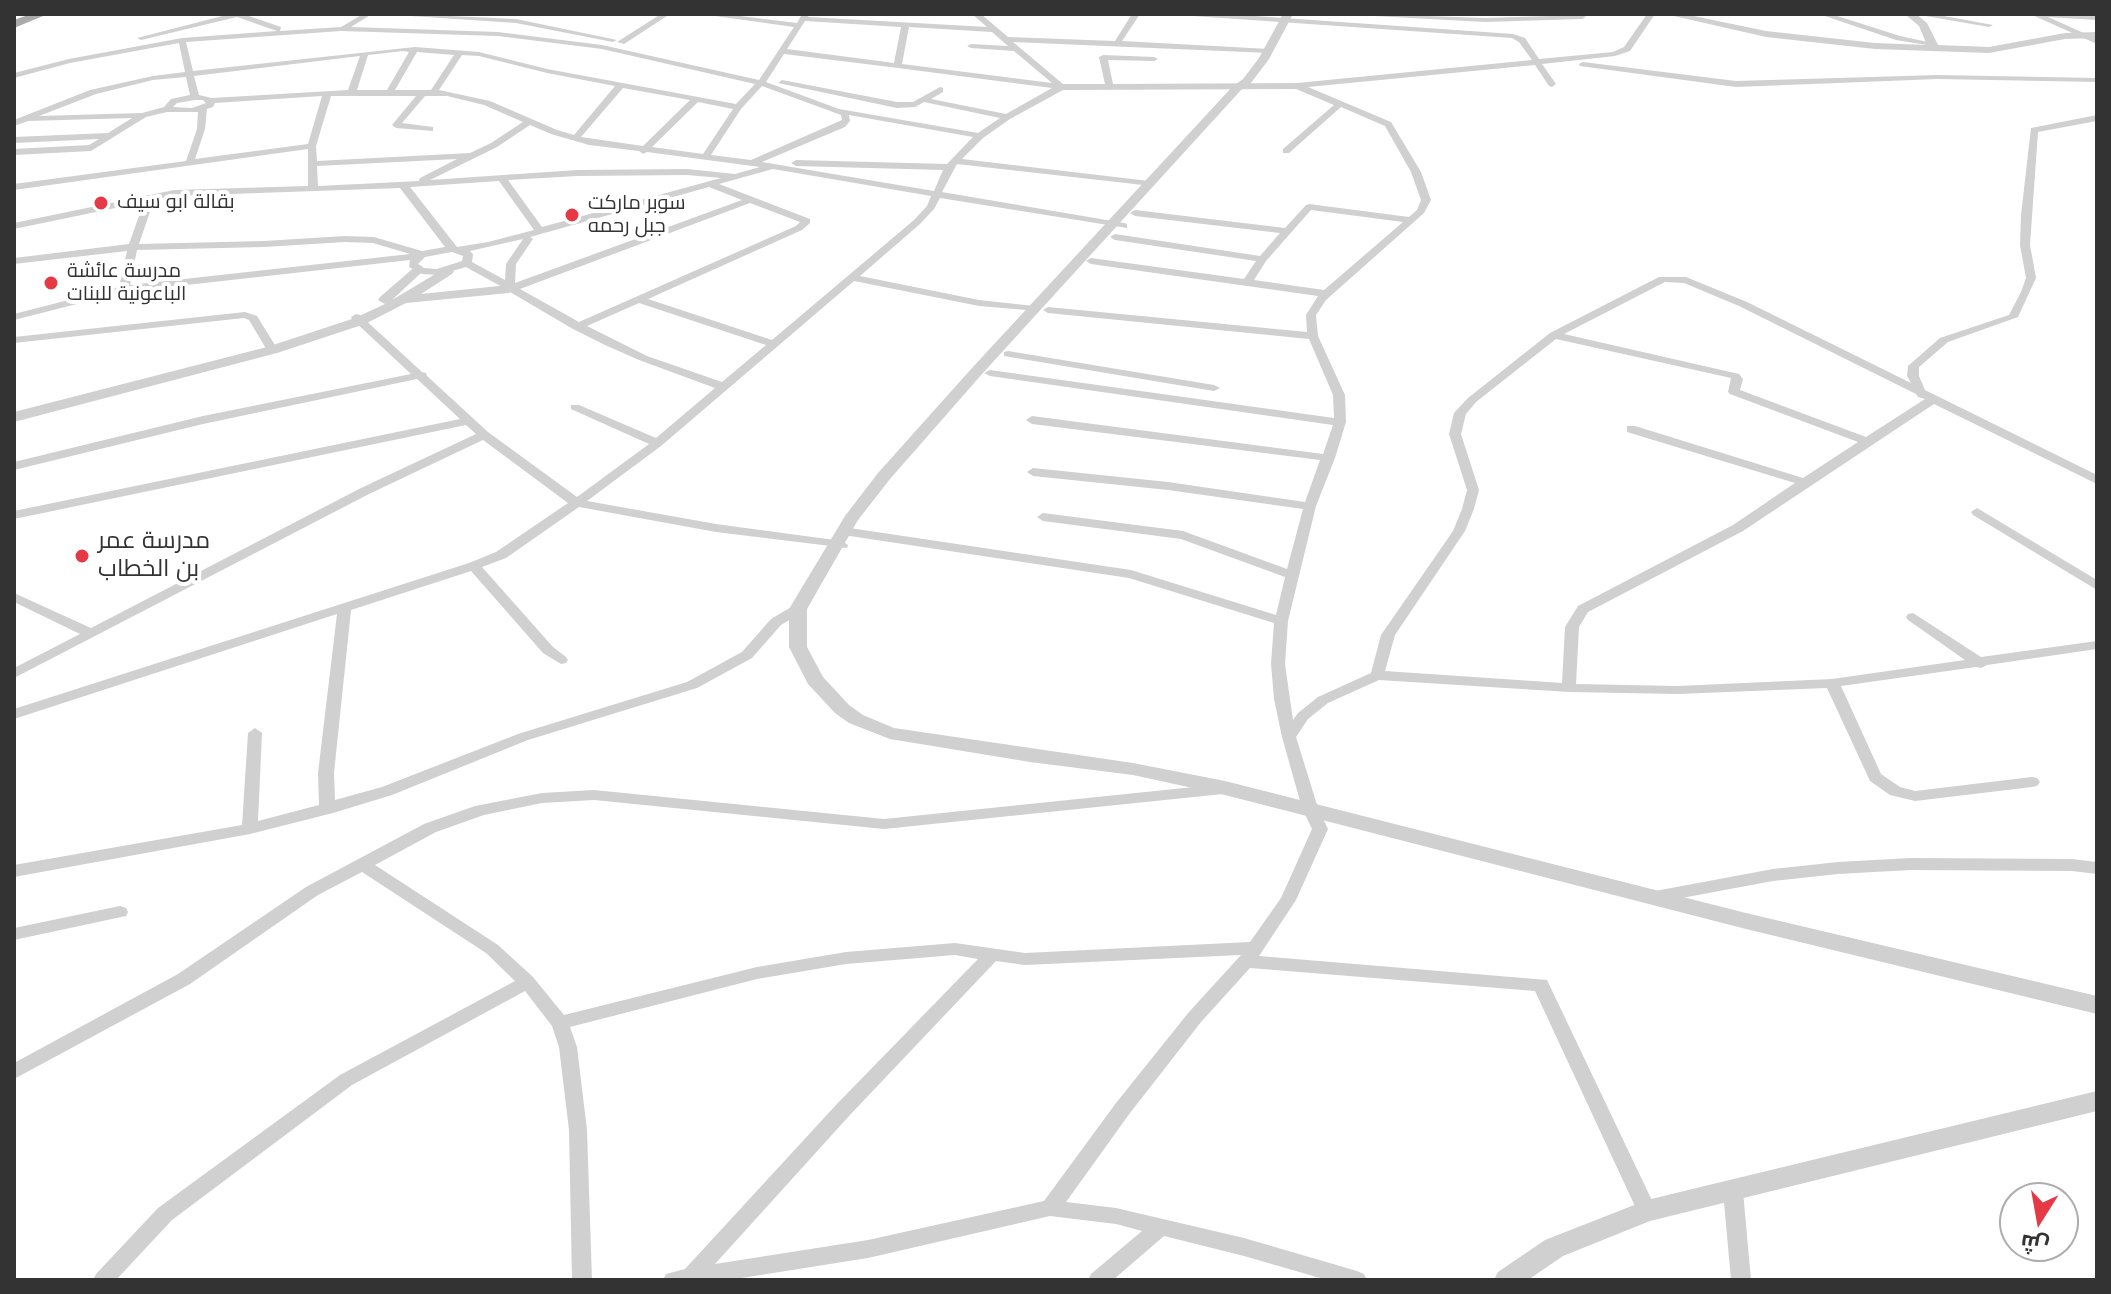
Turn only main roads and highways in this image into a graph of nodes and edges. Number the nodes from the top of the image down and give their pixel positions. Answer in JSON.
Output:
{"nodes":[{"id":1,"x":29,"y":14,"type":"edge"},
{"id":2,"x":42,"y":14,"type":"edge"},
{"id":3,"x":14,"y":22,"type":"edge"}],
"edges":[{"from":1,"to":3,"type":"main road"},
{"from":2,"to":3,"type":"main road"}]}
